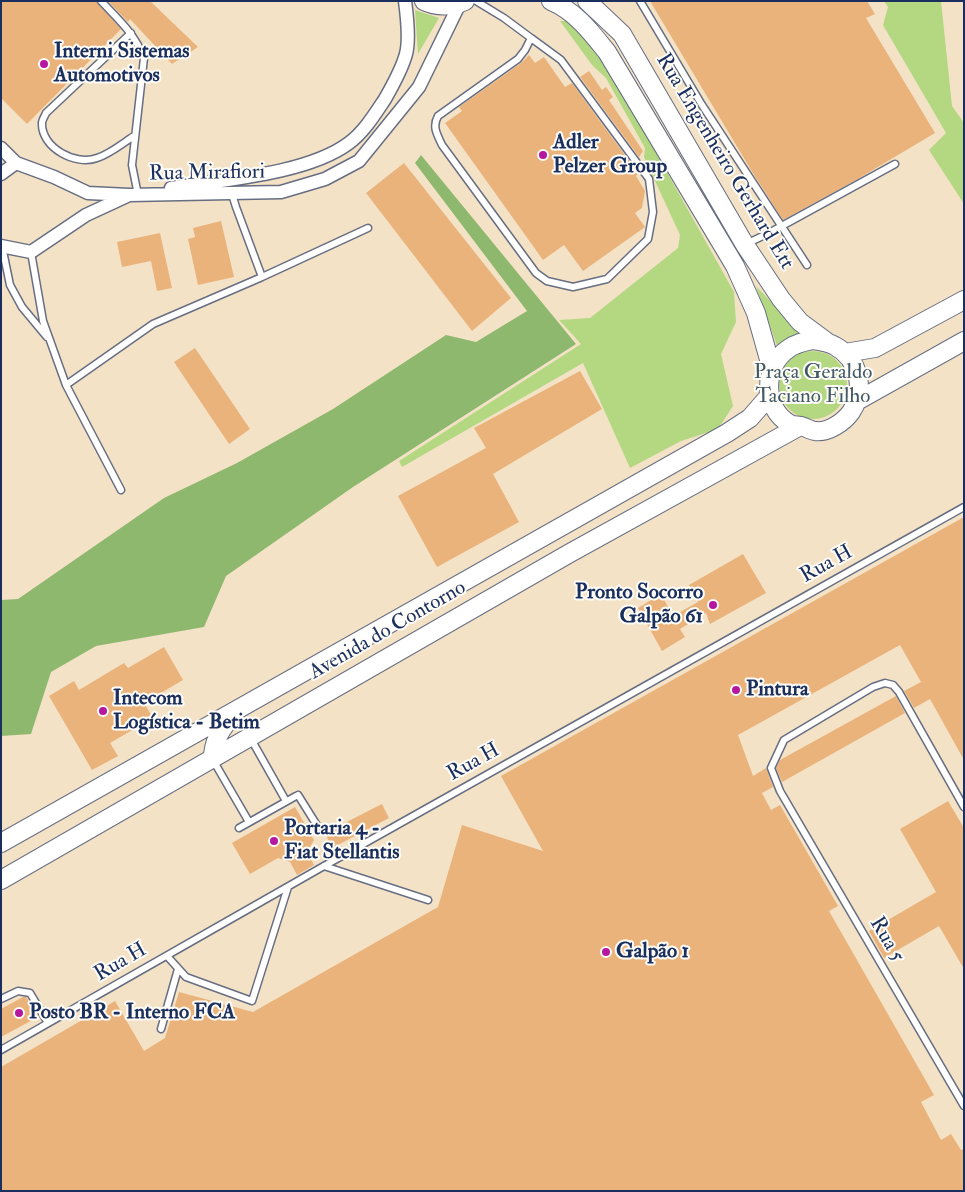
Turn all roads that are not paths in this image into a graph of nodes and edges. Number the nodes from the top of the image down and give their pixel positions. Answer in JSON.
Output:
{"nodes":[{"id":1,"x":101,"y":1,"type":"edge"},
{"id":2,"x":405,"y":1,"type":"edge"},
{"id":3,"x":424,"y":1,"type":"edge"},
{"id":4,"x":551,"y":1,"type":"edge"},
{"id":5,"x":587,"y":1,"type":"edge"},
{"id":6,"x":640,"y":1,"type":"edge"},
{"id":7,"x":467,"y":2,"type":"edge"},
{"id":8,"x":131,"y":32,"type":"junction"},
{"id":9,"x":531,"y":38,"type":"junction"},
{"id":10,"x":134,"y":136,"type":"junction"},
{"id":11,"x":1,"y":148,"type":"edge"},
{"id":12,"x":16,"y":163,"type":"junction"},
{"id":13,"x":895,"y":164,"type":"dead end"},
{"id":14,"x":1,"y":174,"type":"edge"},
{"id":15,"x":230,"y":179,"type":"junction"},
{"id":16,"x":232,"y":193,"type":"junction"},
{"id":17,"x":135,"y":194,"type":"junction"},
{"id":18,"x":781,"y":227,"type":"junction"},
{"id":19,"x":368,"y":228,"type":"dead end"},
{"id":20,"x":745,"y":245,"type":"junction"},
{"id":21,"x":1,"y":246,"type":"edge"},
{"id":22,"x":31,"y":252,"type":"junction"},
{"id":23,"x":806,"y":265,"type":"dead end"},
{"id":24,"x":262,"y":276,"type":"junction"},
{"id":25,"x":964,"y":300,"type":"edge"},
{"id":26,"x":50,"y":340,"type":"junction"},
{"id":27,"x":964,"y":341,"type":"edge"},
{"id":28,"x":827,"y":342,"type":"junction"},
{"id":29,"x":845,"y":353,"type":"junction"},
{"id":30,"x":772,"y":370,"type":"junction"},
{"id":31,"x":66,"y":385,"type":"junction"},
{"id":32,"x":770,"y":395,"type":"junction"},
{"id":33,"x":857,"y":401,"type":"junction"},
{"id":34,"x":800,"y":426,"type":"junction"},
{"id":35,"x":121,"y":490,"type":"dead end"},
{"id":36,"x":964,"y":507,"type":"edge"},
{"id":37,"x":240,"y":709,"type":"junction"},
{"id":38,"x":250,"y":737,"type":"junction"},
{"id":39,"x":212,"y":758,"type":"junction"},
{"id":40,"x":286,"y":801,"type":"junction"},
{"id":41,"x":964,"y":807,"type":"edge"},
{"id":42,"x":249,"y":822,"type":"junction"},
{"id":43,"x":318,"y":827,"type":"dead end"},
{"id":44,"x":239,"y":828,"type":"dead end"},
{"id":45,"x":1,"y":843,"type":"edge"},
{"id":46,"x":324,"y":866,"type":"junction"},
{"id":47,"x":1,"y":880,"type":"edge"},
{"id":48,"x":288,"y":887,"type":"junction"},
{"id":49,"x":428,"y":900,"type":"dead end"},
{"id":50,"x":167,"y":956,"type":"junction"},
{"id":51,"x":178,"y":969,"type":"junction"},
{"id":52,"x":1,"y":999,"type":"edge"},
{"id":53,"x":48,"y":1023,"type":"junction"},
{"id":54,"x":160,"y":1029,"type":"dead end"},
{"id":55,"x":1,"y":1050,"type":"edge"},
{"id":56,"x":964,"y":1106,"type":"edge"}],
"edges":[{"from":1,"to":8,"type":"lane"},
{"from":2,"to":15,"type":"street","name":"Rua Mirafiori"},
{"from":3,"to":7,"type":"street"},
{"from":4,"to":30,"type":"street","name":"Rua Engenheiro Gerhard Ett"},
{"from":5,"to":20,"type":"street","name":"Rua Engenheiro Gerhard Ett"},
{"from":6,"to":18,"type":"lane"},
{"from":7,"to":9,"type":"lane"},
{"from":7,"to":16,"type":"street","name":"Rua Mirafiori"},
{"from":8,"to":10,"type":"lane"},
{"from":8,"to":10,"type":"lane"},
{"from":9,"to":9,"type":"lane"},
{"from":10,"to":17,"type":"lane"},
{"from":11,"to":12,"type":"street"},
{"from":12,"to":14,"type":"street"},
{"from":12,"to":17,"type":"street"},
{"from":13,"to":18,"type":"lane"},
{"from":15,"to":16,"type":"lane"},
{"from":15,"to":17,"type":"street","name":"Rua Mirafiori"},
{"from":16,"to":17,"type":"street","name":"Rua Mirafiori"},
{"from":16,"to":24,"type":"lane"},
{"from":17,"to":22,"type":"street"},
{"from":18,"to":20,"type":"lane"},
{"from":18,"to":23,"type":"lane"},
{"from":19,"to":24,"type":"lane"},
{"from":20,"to":28,"type":"street","name":"Rua Engenheiro Gerhard Ett"},
{"from":21,"to":22,"type":"street"},
{"from":21,"to":26,"type":"lane"},
{"from":22,"to":26,"type":"lane"},
{"from":24,"to":31,"type":"lane"},
{"from":25,"to":29,"type":"street"},
{"from":26,"to":31,"type":"lane"},
{"from":27,"to":33,"type":"street"},
{"from":28,"to":29,"type":"street"},
{"from":28,"to":30,"type":"street"},
{"from":29,"to":33,"type":"street"},
{"from":30,"to":32,"type":"street"},
{"from":31,"to":35,"type":"lane"},
{"from":32,"to":34,"type":"street"},
{"from":32,"to":37,"type":"street","name":"Avenida do Contorno"},
{"from":33,"to":34,"type":"street"},
{"from":34,"to":38,"type":"street","name":"Avenida do Contorno"},
{"from":36,"to":46,"type":"lane","name":"Rua H"},
{"from":37,"to":39,"type":"street"},
{"from":37,"to":45,"type":"street","name":"Avenida do Contorno"},
{"from":38,"to":39,"type":"street","name":"Avenida do Contorno"},
{"from":38,"to":40,"type":"lane"},
{"from":39,"to":42,"type":"lane"},
{"from":39,"to":47,"type":"street","name":"Avenida do Contorno"},
{"from":40,"to":42,"type":"lane"},
{"from":40,"to":43,"type":"lane"},
{"from":41,"to":56,"type":"lane","name":"Rua 5"},
{"from":42,"to":44,"type":"lane"},
{"from":46,"to":48,"type":"lane","name":"Rua H"},
{"from":46,"to":49,"type":"lane"},
{"from":48,"to":50,"type":"lane","name":"Rua H"},
{"from":48,"to":51,"type":"lane"},
{"from":50,"to":51,"type":"lane"},
{"from":50,"to":53,"type":"lane","name":"Rua H"},
{"from":51,"to":54,"type":"lane"},
{"from":52,"to":53,"type":"lane"},
{"from":53,"to":55,"type":"lane","name":"Rua H"}]}
